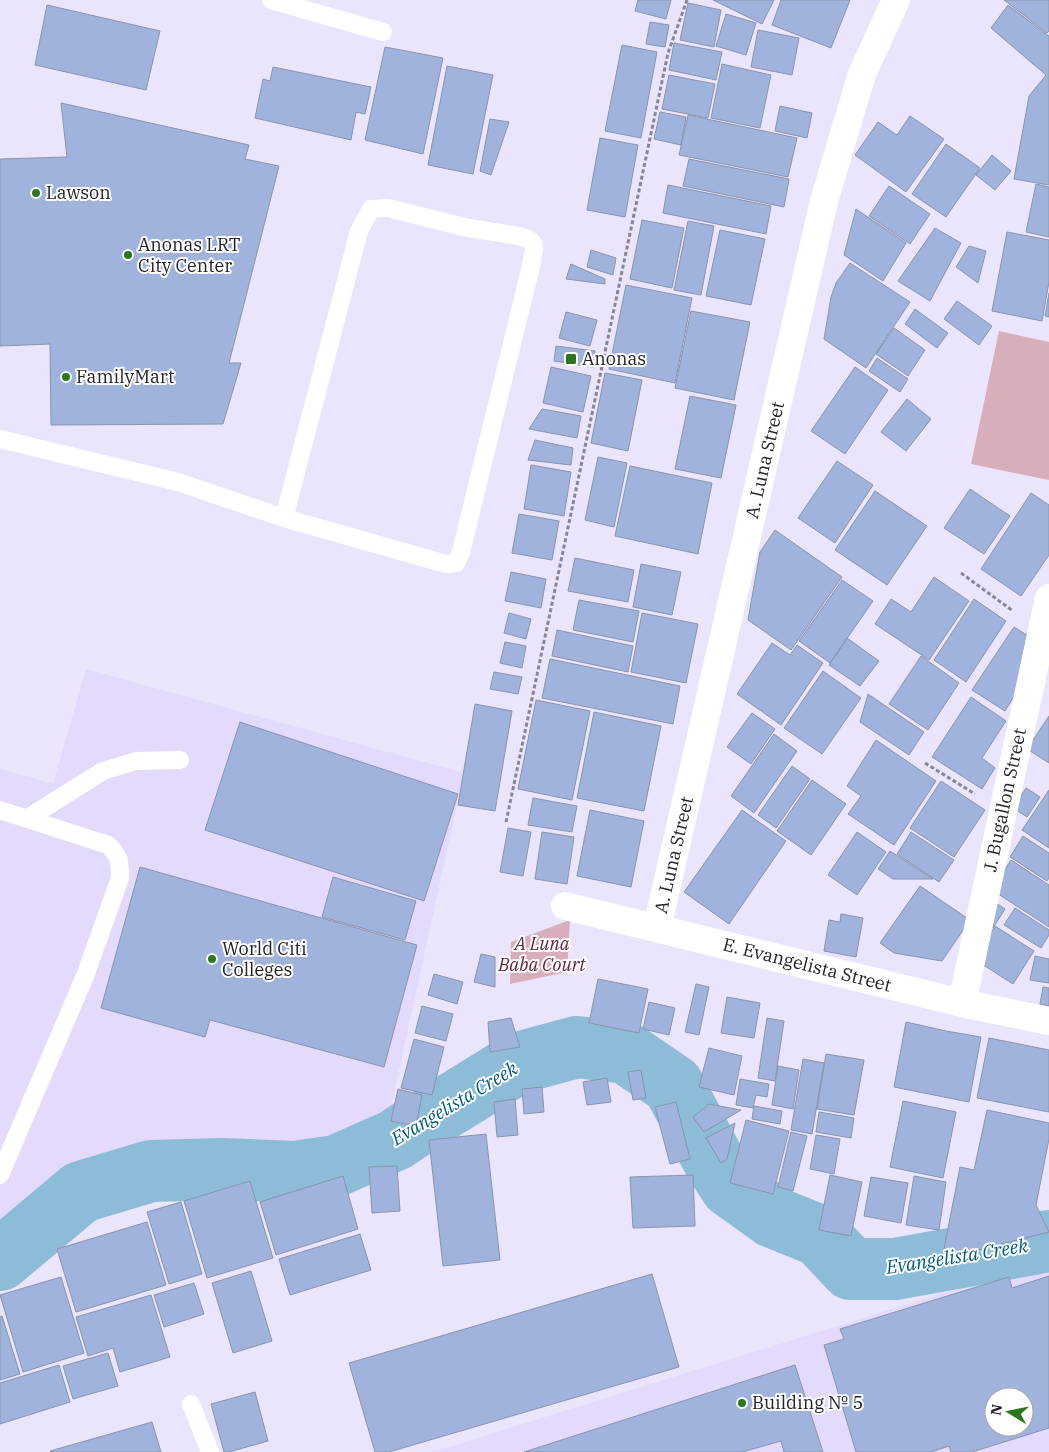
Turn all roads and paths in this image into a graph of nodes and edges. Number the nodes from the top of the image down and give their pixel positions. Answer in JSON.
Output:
{"nodes":[{"id":1,"x":271,"y":0,"type":"edge"},
{"id":2,"x":686,"y":0,"type":"edge"},
{"id":3,"x":896,"y":0,"type":"edge"},
{"id":4,"x":383,"y":32,"type":"dead end"},
{"id":5,"x":0,"y":439,"type":"edge"},
{"id":6,"x":284,"y":518,"type":"junction"},
{"id":7,"x":961,"y":573,"type":"dead end"},
{"id":8,"x":1049,"y":598,"type":"edge"},
{"id":9,"x":1042,"y":632,"type":"junction"},
{"id":10,"x":180,"y":760,"type":"dead end"},
{"id":11,"x":926,"y":763,"type":"dead end"},
{"id":12,"x":0,"y":810,"type":"edge"},
{"id":13,"x":1004,"y":811,"type":"junction"},
{"id":14,"x":28,"y":818,"type":"junction"},
{"id":15,"x":506,"y":822,"type":"dead end"},
{"id":16,"x":565,"y":906,"type":"dead end"},
{"id":17,"x":657,"y":928,"type":"junction"},
{"id":18,"x":962,"y":1003,"type":"junction"},
{"id":19,"x":1049,"y":1021,"type":"edge"},
{"id":20,"x":0,"y":1175,"type":"edge"},
{"id":21,"x":190,"y":1404,"type":"dead end"},
{"id":22,"x":210,"y":1452,"type":"edge"}],
"edges":[{"from":1,"to":4,"type":"lane"},
{"from":2,"to":15,"type":"path"},
{"from":3,"to":17,"type":"street","name":"A. Luna Street"},
{"from":5,"to":6,"type":"lane"},
{"from":6,"to":6,"type":"lane"},
{"from":7,"to":9,"type":"path"},
{"from":8,"to":9,"type":"street","name":"J. Bugallon Street"},
{"from":9,"to":13,"type":"street","name":"J. Bugallon Street"},
{"from":10,"to":14,"type":"lane"},
{"from":11,"to":13,"type":"path"},
{"from":12,"to":14,"type":"lane"},
{"from":13,"to":18,"type":"street","name":"J. Bugallon Street"},
{"from":14,"to":20,"type":"lane"},
{"from":16,"to":17,"type":"street","name":"E. Evangelista Street"},
{"from":17,"to":18,"type":"street","name":"E. Evangelista Street"},
{"from":18,"to":19,"type":"street","name":"E. Evangelista Street"},
{"from":21,"to":22,"type":"lane"}]}
